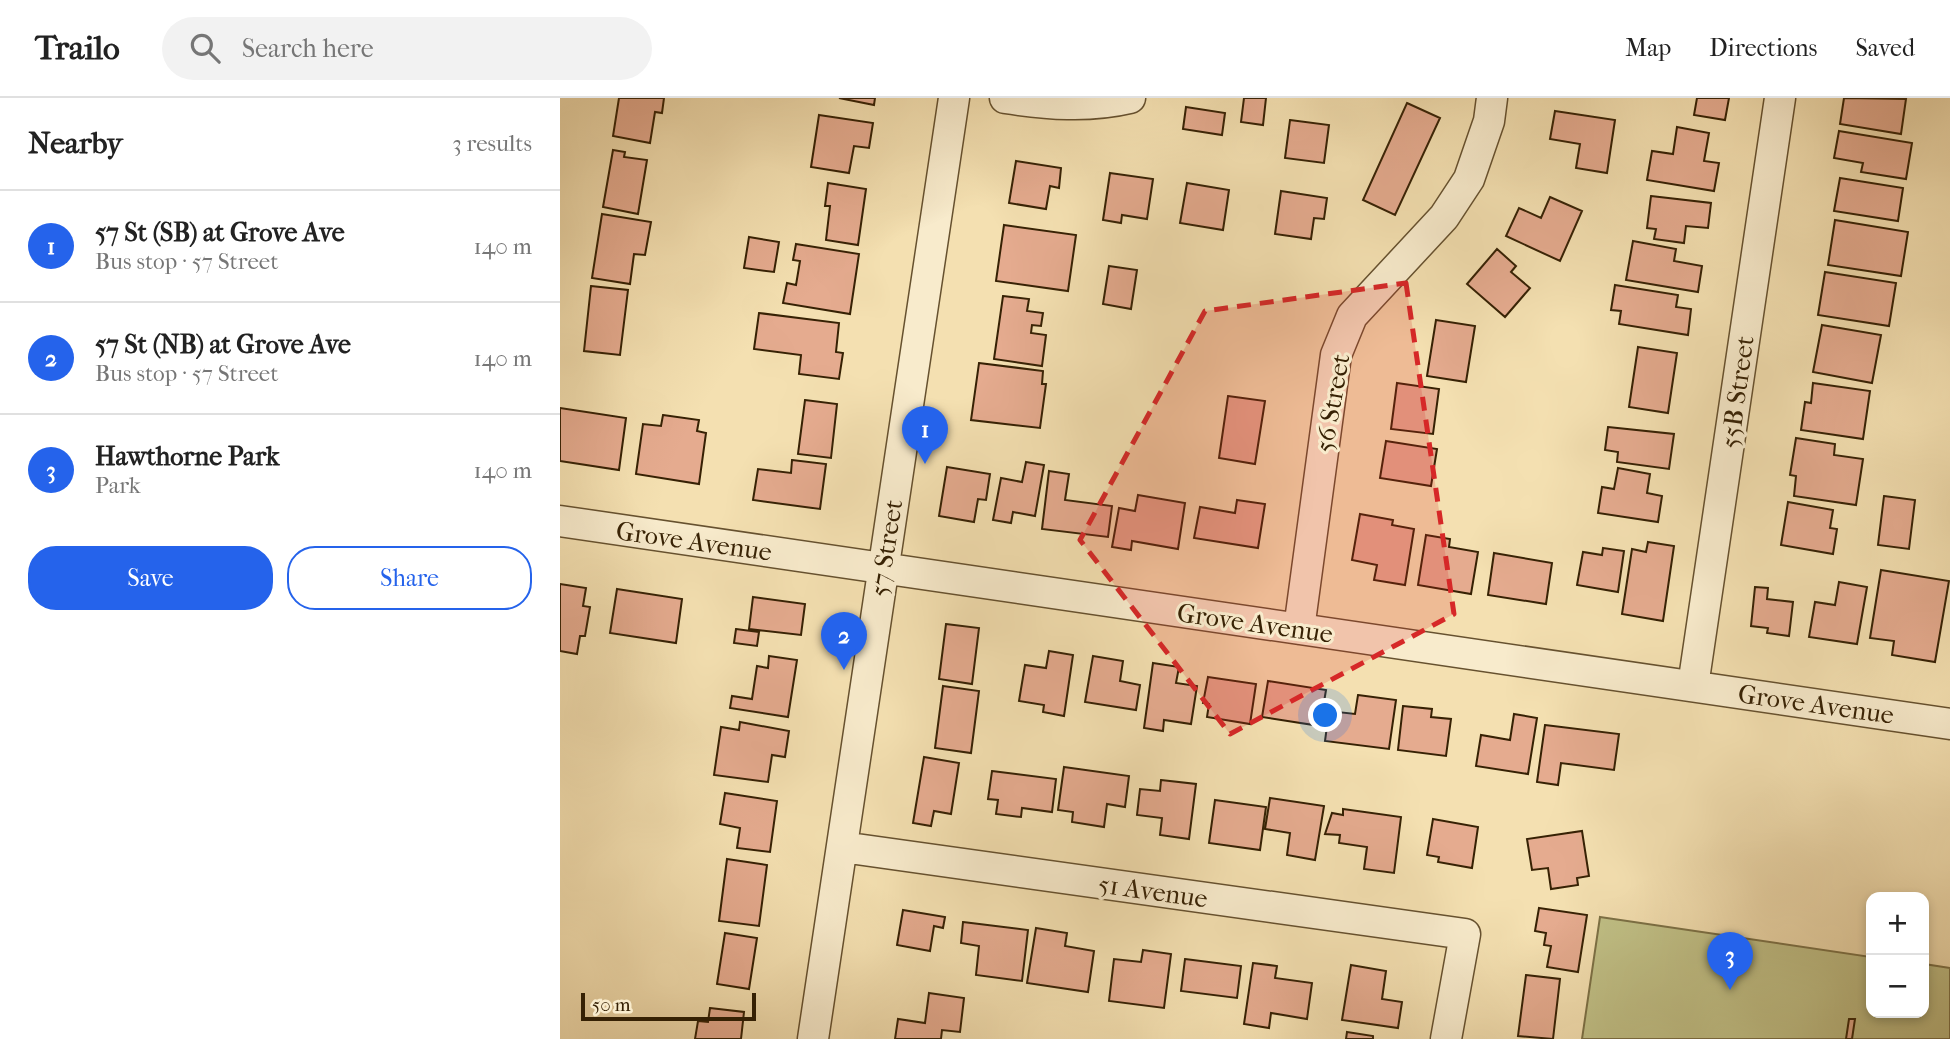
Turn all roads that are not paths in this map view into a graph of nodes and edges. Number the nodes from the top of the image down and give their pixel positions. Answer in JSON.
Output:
{"nodes":[{"id":1,"x":954,"y":98,"type":"edge"},
{"id":2,"x":1005,"y":98,"type":"edge"},
{"id":3,"x":1130,"y":98,"type":"edge"},
{"id":4,"x":1493,"y":98,"type":"edge"},
{"id":5,"x":1780,"y":98,"type":"edge"},
{"id":6,"x":560,"y":521,"type":"edge"},
{"id":7,"x":882,"y":569,"type":"junction"},
{"id":8,"x":1298,"y":629,"type":"junction"},
{"id":9,"x":1693,"y":686,"type":"junction"},
{"id":10,"x":1950,"y":723,"type":"edge"},
{"id":11,"x":842,"y":847,"type":"junction"},
{"id":12,"x":813,"y":1039,"type":"edge"},
{"id":13,"x":1446,"y":1039,"type":"edge"}],
"edges":[{"from":1,"to":7,"type":"street","name":"57 Street"},
{"from":2,"to":3,"type":"street"},
{"from":4,"to":8,"type":"street","name":"56 Street"},
{"from":5,"to":9,"type":"street","name":"55B Street"},
{"from":6,"to":7,"type":"street","name":"Grove Avenue"},
{"from":7,"to":8,"type":"street","name":"Grove Avenue"},
{"from":7,"to":11,"type":"street","name":"57 Street"},
{"from":8,"to":9,"type":"street","name":"Grove Avenue"},
{"from":9,"to":10,"type":"street","name":"Grove Avenue"},
{"from":11,"to":12,"type":"street","name":"57 Street"},
{"from":11,"to":13,"type":"street","name":"51 Avenue"}]}
